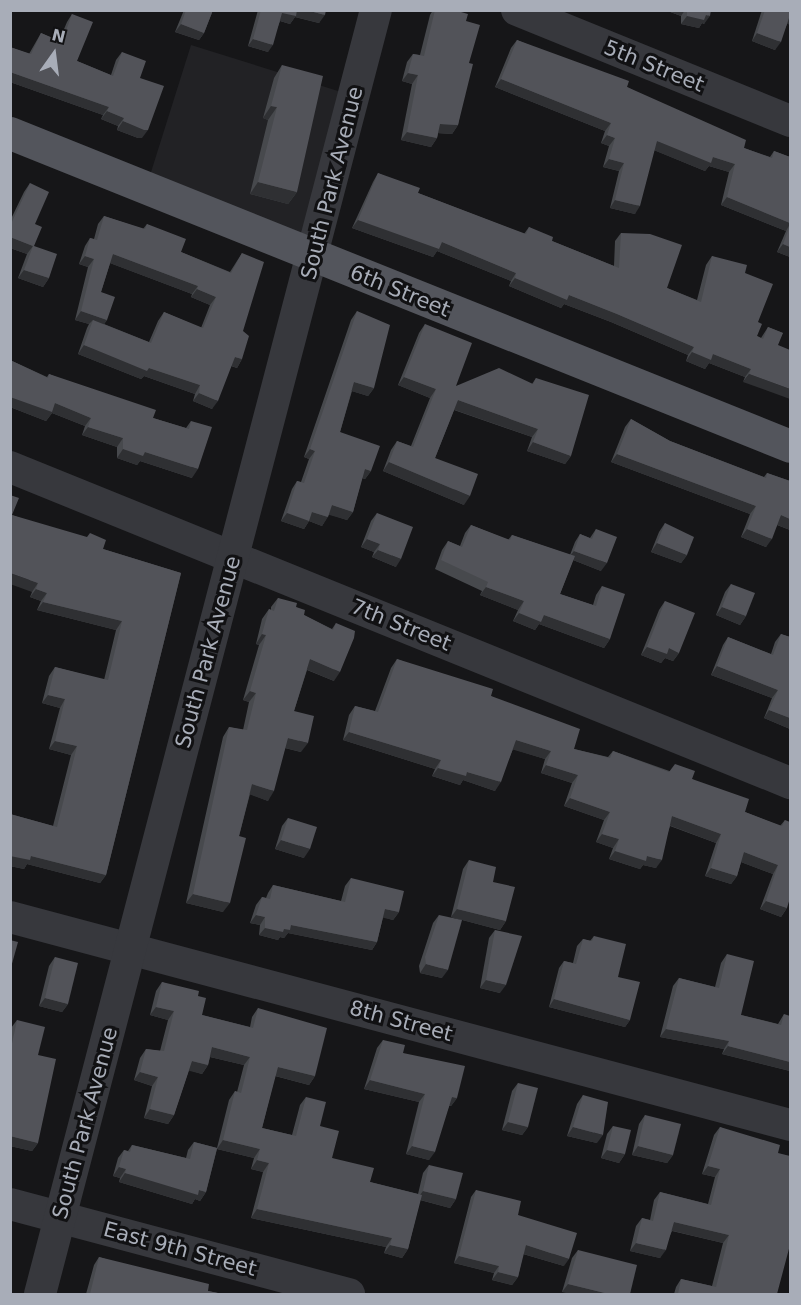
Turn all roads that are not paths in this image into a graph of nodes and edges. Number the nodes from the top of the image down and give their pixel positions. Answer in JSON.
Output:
{"nodes":[{"id":1,"x":376,"y":10,"type":"edge"},
{"id":2,"x":517,"y":10,"type":"edge"},
{"id":3,"x":790,"y":121,"type":"edge"},
{"id":4,"x":10,"y":133,"type":"edge"},
{"id":5,"x":314,"y":256,"type":"junction"},
{"id":6,"x":790,"y":446,"type":"edge"},
{"id":7,"x":10,"y":466,"type":"edge"},
{"id":8,"x":233,"y":557,"type":"junction"},
{"id":9,"x":790,"y":783,"type":"edge"},
{"id":10,"x":10,"y":917,"type":"edge"},
{"id":11,"x":130,"y":949,"type":"junction"},
{"id":12,"x":790,"y":1125,"type":"edge"},
{"id":13,"x":10,"y":1204,"type":"edge"},
{"id":14,"x":60,"y":1218,"type":"junction"},
{"id":15,"x":40,"y":1294,"type":"edge"},
{"id":16,"x":349,"y":1294,"type":"edge"}],
"edges":[{"from":1,"to":5,"type":"street","name":"South Park Avenue"},
{"from":2,"to":3,"type":"street","name":"5th Street"},
{"from":4,"to":5,"type":"main road","name":"6th Street"},
{"from":5,"to":6,"type":"main road","name":"6th Street"},
{"from":5,"to":8,"type":"street","name":"South Park Avenue"},
{"from":7,"to":8,"type":"street","name":"7th Street"},
{"from":8,"to":9,"type":"street","name":"7th Street"},
{"from":8,"to":11,"type":"street","name":"South Park Avenue"},
{"from":10,"to":11,"type":"street","name":"8th Street"},
{"from":11,"to":12,"type":"street","name":"8th Street"},
{"from":11,"to":14,"type":"street","name":"South Park Avenue"},
{"from":13,"to":14,"type":"street","name":"East 9th Street"},
{"from":14,"to":15,"type":"street","name":"South Park Avenue"},
{"from":14,"to":16,"type":"street","name":"East 9th Street"}]}
